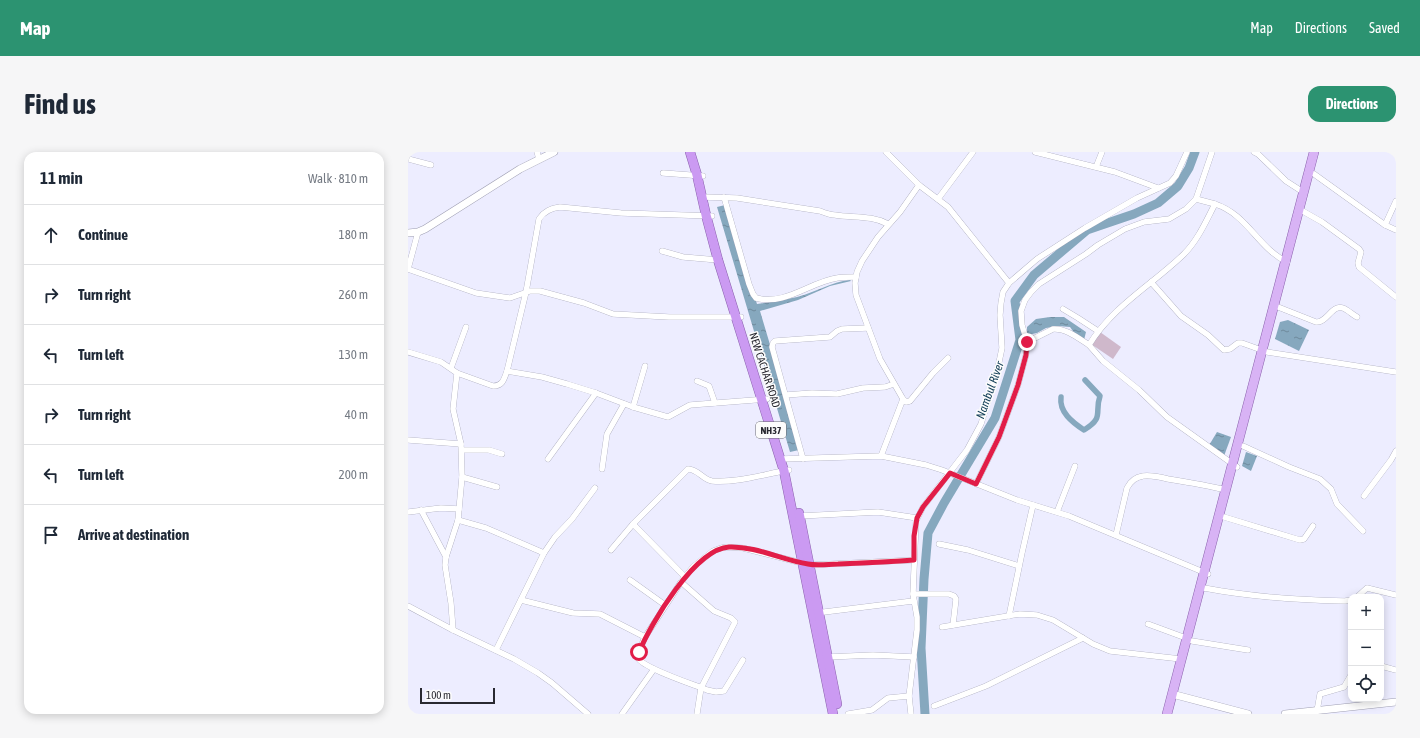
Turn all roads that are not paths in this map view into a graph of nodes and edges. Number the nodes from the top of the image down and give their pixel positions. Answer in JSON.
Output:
{"nodes":[{"id":1,"x":554,"y":152,"type":"edge"},
{"id":2,"x":690,"y":152,"type":"edge"},
{"id":3,"x":696,"y":152,"type":"edge"},
{"id":4,"x":886,"y":152,"type":"edge"},
{"id":5,"x":973,"y":152,"type":"edge"},
{"id":6,"x":1035,"y":152,"type":"edge"},
{"id":7,"x":1102,"y":152,"type":"edge"},
{"id":8,"x":1187,"y":152,"type":"edge"},
{"id":9,"x":1212,"y":152,"type":"edge"},
{"id":10,"x":1314,"y":152,"type":"edge"},
{"id":11,"x":1320,"y":152,"type":"edge"},
{"id":12,"x":1257,"y":153,"type":"edge"},
{"id":13,"x":538,"y":156,"type":"edge"},
{"id":14,"x":408,"y":159,"type":"edge"},
{"id":15,"x":431,"y":165,"type":"dead end"},
{"id":16,"x":1096,"y":167,"type":"junction"},
{"id":17,"x":664,"y":173,"type":"dead end"},
{"id":18,"x":1314,"y":174,"type":"junction"},
{"id":19,"x":700,"y":175,"type":"junction"},
{"id":20,"x":920,"y":185,"type":"junction"},
{"id":21,"x":1158,"y":188,"type":"junction"},
{"id":22,"x":1303,"y":192,"type":"junction"},
{"id":23,"x":704,"y":197,"type":"junction"},
{"id":24,"x":724,"y":197,"type":"junction"},
{"id":25,"x":938,"y":199,"type":"junction"},
{"id":26,"x":1196,"y":199,"type":"junction"},
{"id":27,"x":1396,"y":201,"type":"edge"},
{"id":28,"x":1215,"y":204,"type":"junction"},
{"id":29,"x":1301,"y":210,"type":"junction"},
{"id":30,"x":709,"y":216,"type":"junction"},
{"id":31,"x":888,"y":224,"type":"junction"},
{"id":32,"x":1385,"y":225,"type":"junction"},
{"id":33,"x":1396,"y":230,"type":"edge"},
{"id":34,"x":418,"y":232,"type":"junction"},
{"id":35,"x":408,"y":233,"type":"edge"},
{"id":36,"x":662,"y":251,"type":"dead end"},
{"id":37,"x":718,"y":260,"type":"junction"},
{"id":38,"x":1287,"y":262,"type":"junction"},
{"id":39,"x":408,"y":269,"type":"edge"},
{"id":40,"x":856,"y":277,"type":"junction"},
{"id":41,"x":1151,"y":282,"type":"junction"},
{"id":42,"x":1009,"y":283,"type":"junction"},
{"id":43,"x":526,"y":292,"type":"junction"},
{"id":44,"x":1396,"y":298,"type":"edge"},
{"id":45,"x":1278,"y":307,"type":"junction"},
{"id":46,"x":1063,"y":309,"type":"dead end"},
{"id":47,"x":738,"y":317,"type":"junction"},
{"id":48,"x":1357,"y":317,"type":"dead end"},
{"id":49,"x":466,"y":327,"type":"dead end"},
{"id":50,"x":868,"y":328,"type":"junction"},
{"id":51,"x":1098,"y":331,"type":"junction"},
{"id":52,"x":1027,"y":342,"type":"junction"},
{"id":53,"x":1089,"y":345,"type":"junction"},
{"id":54,"x":1264,"y":351,"type":"junction"},
{"id":55,"x":408,"y":352,"type":"edge"},
{"id":56,"x":948,"y":358,"type":"dead end"},
{"id":57,"x":645,"y":366,"type":"dead end"},
{"id":58,"x":451,"y":368,"type":"junction"},
{"id":59,"x":507,"y":371,"type":"junction"},
{"id":60,"x":1396,"y":372,"type":"edge"},
{"id":61,"x":457,"y":373,"type":"junction"},
{"id":62,"x":697,"y":381,"type":"dead end"},
{"id":63,"x":894,"y":384,"type":"junction"},
{"id":64,"x":596,"y":393,"type":"junction"},
{"id":65,"x":786,"y":395,"type":"junction"},
{"id":66,"x":764,"y":399,"type":"junction"},
{"id":67,"x":903,"y":399,"type":"junction"},
{"id":68,"x":715,"y":403,"type":"junction"},
{"id":69,"x":624,"y":404,"type":"junction"},
{"id":70,"x":632,"y":407,"type":"junction"},
{"id":71,"x":408,"y":440,"type":"edge"},
{"id":72,"x":1243,"y":446,"type":"junction"},
{"id":73,"x":461,"y":447,"type":"junction"},
{"id":74,"x":1396,"y":451,"type":"edge"},
{"id":75,"x":502,"y":454,"type":"dead end"},
{"id":76,"x":881,"y":456,"type":"junction"},
{"id":77,"x":548,"y":459,"type":"dead end"},
{"id":78,"x":783,"y":459,"type":"junction"},
{"id":79,"x":803,"y":459,"type":"junction"},
{"id":80,"x":1075,"y":466,"type":"dead end"},
{"id":81,"x":1235,"y":466,"type":"junction"},
{"id":82,"x":602,"y":469,"type":"dead end"},
{"id":83,"x":787,"y":471,"type":"junction"},
{"id":84,"x":952,"y":474,"type":"junction"},
{"id":85,"x":462,"y":478,"type":"junction"},
{"id":86,"x":976,"y":484,"type":"junction"},
{"id":87,"x":497,"y":487,"type":"dead end"},
{"id":88,"x":595,"y":488,"type":"dead end"},
{"id":89,"x":1226,"y":490,"type":"junction"},
{"id":90,"x":1364,"y":496,"type":"dead end"},
{"id":91,"x":1033,"y":505,"type":"junction"},
{"id":92,"x":459,"y":509,"type":"junction"},
{"id":93,"x":421,"y":510,"type":"junction"},
{"id":94,"x":408,"y":512,"type":"edge"},
{"id":95,"x":1057,"y":512,"type":"junction"},
{"id":96,"x":800,"y":516,"type":"junction"},
{"id":97,"x":1224,"y":517,"type":"junction"},
{"id":98,"x":917,"y":518,"type":"junction"},
{"id":99,"x":458,"y":520,"type":"junction"},
{"id":100,"x":633,"y":524,"type":"junction"},
{"id":101,"x":1313,"y":526,"type":"dead end"},
{"id":102,"x":1363,"y":531,"type":"dead end"},
{"id":103,"x":1116,"y":535,"type":"junction"},
{"id":104,"x":938,"y":544,"type":"dead end"},
{"id":105,"x":611,"y":550,"type":"dead end"},
{"id":106,"x":544,"y":553,"type":"junction"},
{"id":107,"x":446,"y":557,"type":"junction"},
{"id":108,"x":914,"y":560,"type":"junction"},
{"id":109,"x":806,"y":564,"type":"junction"},
{"id":110,"x":1019,"y":566,"type":"junction"},
{"id":111,"x":1206,"y":573,"type":"junction"},
{"id":112,"x":685,"y":576,"type":"junction"},
{"id":113,"x":630,"y":580,"type":"dead end"},
{"id":114,"x":681,"y":582,"type":"junction"},
{"id":115,"x":1204,"y":588,"type":"junction"},
{"id":116,"x":915,"y":594,"type":"junction"},
{"id":117,"x":1361,"y":594,"type":"edge"},
{"id":118,"x":1396,"y":595,"type":"edge"},
{"id":119,"x":521,"y":600,"type":"junction"},
{"id":120,"x":1348,"y":600,"type":"edge"},
{"id":121,"x":913,"y":601,"type":"junction"},
{"id":122,"x":666,"y":605,"type":"junction"},
{"id":123,"x":408,"y":606,"type":"edge"},
{"id":124,"x":816,"y":613,"type":"junction"},
{"id":125,"x":1009,"y":616,"type":"junction"},
{"id":126,"x":1148,"y":624,"type":"dead end"},
{"id":127,"x":953,"y":626,"type":"junction"},
{"id":128,"x":942,"y":627,"type":"dead end"},
{"id":129,"x":453,"y":630,"type":"junction"},
{"id":130,"x":645,"y":637,"type":"junction"},
{"id":131,"x":1083,"y":638,"type":"junction"},
{"id":132,"x":1189,"y":639,"type":"junction"},
{"id":133,"x":496,"y":650,"type":"junction"},
{"id":134,"x":1248,"y":650,"type":"dead end"},
{"id":135,"x":828,"y":657,"type":"junction"},
{"id":136,"x":914,"y":657,"type":"junction"},
{"id":137,"x":1181,"y":659,"type":"junction"},
{"id":138,"x":743,"y":660,"type":"dead end"},
{"id":139,"x":1384,"y":667,"type":"edge"},
{"id":140,"x":654,"y":669,"type":"junction"},
{"id":141,"x":827,"y":670,"type":"junction"},
{"id":142,"x":1396,"y":670,"type":"edge"},
{"id":143,"x":1348,"y":680,"type":"edge"},
{"id":144,"x":701,"y":688,"type":"junction"},
{"id":145,"x":1175,"y":694,"type":"junction"},
{"id":146,"x":909,"y":696,"type":"junction"},
{"id":147,"x":1396,"y":702,"type":"edge"},
{"id":148,"x":934,"y":706,"type":"dead end"},
{"id":149,"x":1317,"y":711,"type":"junction"},
{"id":150,"x":588,"y":714,"type":"edge"},
{"id":151,"x":622,"y":714,"type":"edge"},
{"id":152,"x":698,"y":714,"type":"edge"},
{"id":153,"x":833,"y":714,"type":"edge"},
{"id":154,"x":839,"y":714,"type":"edge"},
{"id":155,"x":848,"y":714,"type":"edge"},
{"id":156,"x":911,"y":714,"type":"edge"},
{"id":157,"x":1167,"y":714,"type":"edge"},
{"id":158,"x":1173,"y":714,"type":"edge"},
{"id":159,"x":1248,"y":714,"type":"edge"},
{"id":160,"x":1285,"y":714,"type":"edge"}],
"edges":[{"from":1,"to":13,"type":"street"},
{"from":2,"to":19,"type":"highway","name":"NEW CACHAR ROAD","number":"NH37"},
{"from":3,"to":19,"type":"highway","name":"NEW CACHAR ROAD","number":"NH37"},
{"from":4,"to":20,"type":"street"},
{"from":5,"to":25,"type":"street"},
{"from":6,"to":16,"type":"street"},
{"from":7,"to":16,"type":"street"},
{"from":8,"to":21,"type":"street"},
{"from":9,"to":26,"type":"street"},
{"from":10,"to":22,"type":"main road"},
{"from":11,"to":18,"type":"main road"},
{"from":12,"to":22,"type":"street"},
{"from":13,"to":34,"type":"street"},
{"from":14,"to":15,"type":"street"},
{"from":16,"to":21,"type":"street"},
{"from":17,"to":19,"type":"street"},
{"from":18,"to":29,"type":"main road"},
{"from":18,"to":32,"type":"street"},
{"from":19,"to":23,"type":"highway","name":"NEW CACHAR ROAD","number":"NH37"},
{"from":20,"to":25,"type":"street"},
{"from":20,"to":31,"type":"street"},
{"from":21,"to":42,"type":"street"},
{"from":22,"to":29,"type":"main road"},
{"from":23,"to":24,"type":"street"},
{"from":23,"to":30,"type":"highway","name":"NEW CACHAR ROAD","number":"NH37"},
{"from":24,"to":31,"type":"street"},
{"from":24,"to":40,"type":"street"},
{"from":25,"to":42,"type":"street"},
{"from":26,"to":28,"type":"street"},
{"from":26,"to":52,"type":"street"},
{"from":27,"to":32,"type":"street"},
{"from":28,"to":38,"type":"street"},
{"from":28,"to":41,"type":"street"},
{"from":29,"to":38,"type":"main road"},
{"from":29,"to":44,"type":"street"},
{"from":30,"to":37,"type":"highway","name":"NEW CACHAR ROAD","number":"NH37"},
{"from":30,"to":43,"type":"street"},
{"from":30,"to":47,"type":"highway","name":"NEW CACHAR ROAD","number":"NH37"},
{"from":31,"to":40,"type":"street"},
{"from":32,"to":33,"type":"street"},
{"from":34,"to":35,"type":"street"},
{"from":34,"to":39,"type":"street"},
{"from":36,"to":37,"type":"street"},
{"from":37,"to":47,"type":"highway","name":"NEW CACHAR ROAD","number":"NH37"},
{"from":38,"to":45,"type":"main road"},
{"from":38,"to":54,"type":"main road"},
{"from":39,"to":43,"type":"street"},
{"from":40,"to":50,"type":"street"},
{"from":41,"to":51,"type":"street"},
{"from":41,"to":54,"type":"street"},
{"from":42,"to":84,"type":"street"},
{"from":43,"to":47,"type":"street"},
{"from":43,"to":59,"type":"street"},
{"from":45,"to":48,"type":"street"},
{"from":45,"to":54,"type":"main road"},
{"from":46,"to":51,"type":"street"},
{"from":47,"to":66,"type":"highway","name":"NEW CACHAR ROAD","number":"NH37"},
{"from":49,"to":58,"type":"street"},
{"from":50,"to":63,"type":"street"},
{"from":50,"to":65,"type":"street"},
{"from":51,"to":53,"type":"street"},
{"from":52,"to":53,"type":"street"},
{"from":52,"to":86,"type":"street"},
{"from":53,"to":81,"type":"street"},
{"from":54,"to":60,"type":"street"},
{"from":54,"to":72,"type":"main road"},
{"from":54,"to":81,"type":"main road"},
{"from":55,"to":58,"type":"street"},
{"from":56,"to":67,"type":"street"},
{"from":57,"to":70,"type":"street"},
{"from":58,"to":61,"type":"street"},
{"from":59,"to":61,"type":"street"},
{"from":59,"to":64,"type":"street"},
{"from":61,"to":73,"type":"street"},
{"from":62,"to":68,"type":"street"},
{"from":63,"to":65,"type":"street"},
{"from":63,"to":67,"type":"street"},
{"from":64,"to":69,"type":"street"},
{"from":64,"to":77,"type":"street"},
{"from":65,"to":79,"type":"street"},
{"from":66,"to":68,"type":"street"},
{"from":66,"to":78,"type":"highway","name":"NEW CACHAR ROAD","number":"NH37"},
{"from":67,"to":76,"type":"street"},
{"from":68,"to":70,"type":"street"},
{"from":69,"to":70,"type":"street"},
{"from":69,"to":82,"type":"street"},
{"from":71,"to":73,"type":"street"},
{"from":72,"to":81,"type":"main road"},
{"from":72,"to":102,"type":"street"},
{"from":73,"to":75,"type":"street"},
{"from":73,"to":85,"type":"street"},
{"from":74,"to":90,"type":"street"},
{"from":76,"to":79,"type":"street"},
{"from":76,"to":84,"type":"street"},
{"from":78,"to":79,"type":"street"},
{"from":78,"to":83,"type":"highway","name":"NEW CACHAR ROAD","number":"NH37"},
{"from":80,"to":95,"type":"street"},
{"from":81,"to":89,"type":"main road"},
{"from":81,"to":97,"type":"main road"},
{"from":83,"to":96,"type":"highway","name":"NEW CACHAR ROAD","number":"NH37"},
{"from":83,"to":100,"type":"street"},
{"from":83,"to":109,"type":"highway","name":"NEW CACHAR ROAD","number":"NH37"},
{"from":84,"to":86,"type":"street"},
{"from":84,"to":98,"type":"street"},
{"from":85,"to":87,"type":"street"},
{"from":85,"to":92,"type":"street"},
{"from":86,"to":91,"type":"street"},
{"from":88,"to":106,"type":"street"},
{"from":89,"to":103,"type":"street"},
{"from":89,"to":111,"type":"main road"},
{"from":91,"to":95,"type":"street"},
{"from":91,"to":110,"type":"street"},
{"from":92,"to":93,"type":"street"},
{"from":92,"to":99,"type":"street"},
{"from":93,"to":94,"type":"street"},
{"from":93,"to":107,"type":"street"},
{"from":95,"to":103,"type":"street"},
{"from":96,"to":98,"type":"street"},
{"from":96,"to":109,"type":"highway","name":"NEW CACHAR ROAD","number":"NH37"},
{"from":97,"to":101,"type":"street"},
{"from":97,"to":111,"type":"main road"},
{"from":98,"to":108,"type":"street"},
{"from":99,"to":106,"type":"street"},
{"from":99,"to":107,"type":"street"},
{"from":100,"to":105,"type":"street"},
{"from":100,"to":112,"type":"street"},
{"from":103,"to":111,"type":"street"},
{"from":104,"to":110,"type":"street"},
{"from":106,"to":119,"type":"street"},
{"from":107,"to":129,"type":"street"},
{"from":108,"to":109,"type":"street"},
{"from":108,"to":116,"type":"street"},
{"from":109,"to":112,"type":"street"},
{"from":109,"to":124,"type":"highway","name":"NEW CACHAR ROAD","number":"NH37"},
{"from":110,"to":125,"type":"street"},
{"from":111,"to":115,"type":"main road"},
{"from":111,"to":132,"type":"main road"},
{"from":112,"to":114,"type":"street"},
{"from":113,"to":122,"type":"street"},
{"from":114,"to":122,"type":"street"},
{"from":114,"to":144,"type":"street"},
{"from":115,"to":120,"type":"street"},
{"from":115,"to":132,"type":"main road"},
{"from":116,"to":121,"type":"street"},
{"from":116,"to":127,"type":"street"},
{"from":117,"to":118,"type":"street"},
{"from":119,"to":130,"type":"street"},
{"from":119,"to":133,"type":"street"},
{"from":121,"to":124,"type":"street"},
{"from":121,"to":136,"type":"street"},
{"from":122,"to":130,"type":"street"},
{"from":123,"to":129,"type":"street"},
{"from":124,"to":135,"type":"highway","name":"NEW CACHAR ROAD","number":"NH37"},
{"from":124,"to":141,"type":"highway","name":"NEW CACHAR ROAD","number":"NH37"},
{"from":125,"to":127,"type":"street"},
{"from":125,"to":131,"type":"street"},
{"from":126,"to":132,"type":"street"},
{"from":127,"to":128,"type":"street"},
{"from":129,"to":133,"type":"street"},
{"from":130,"to":140,"type":"street"},
{"from":131,"to":137,"type":"street"},
{"from":131,"to":148,"type":"street"},
{"from":132,"to":134,"type":"street"},
{"from":132,"to":137,"type":"main road"},
{"from":132,"to":145,"type":"main road"},
{"from":133,"to":150,"type":"street"},
{"from":135,"to":136,"type":"street"},
{"from":135,"to":141,"type":"highway","name":"NEW CACHAR ROAD","number":"NH37"},
{"from":136,"to":146,"type":"street"},
{"from":137,"to":145,"type":"main road"},
{"from":138,"to":144,"type":"street"},
{"from":139,"to":142,"type":"street"},
{"from":140,"to":144,"type":"street"},
{"from":140,"to":151,"type":"street"},
{"from":141,"to":153,"type":"highway","name":"NEW CACHAR ROAD","number":"NH37"},
{"from":141,"to":154,"type":"highway","name":"NEW CACHAR ROAD","number":"NH37"},
{"from":143,"to":149,"type":"street"},
{"from":144,"to":152,"type":"street"},
{"from":145,"to":157,"type":"main road"},
{"from":145,"to":158,"type":"main road"},
{"from":145,"to":159,"type":"street"},
{"from":146,"to":155,"type":"street"},
{"from":146,"to":156,"type":"street"},
{"from":147,"to":149,"type":"street"},
{"from":149,"to":160,"type":"street"}]}
